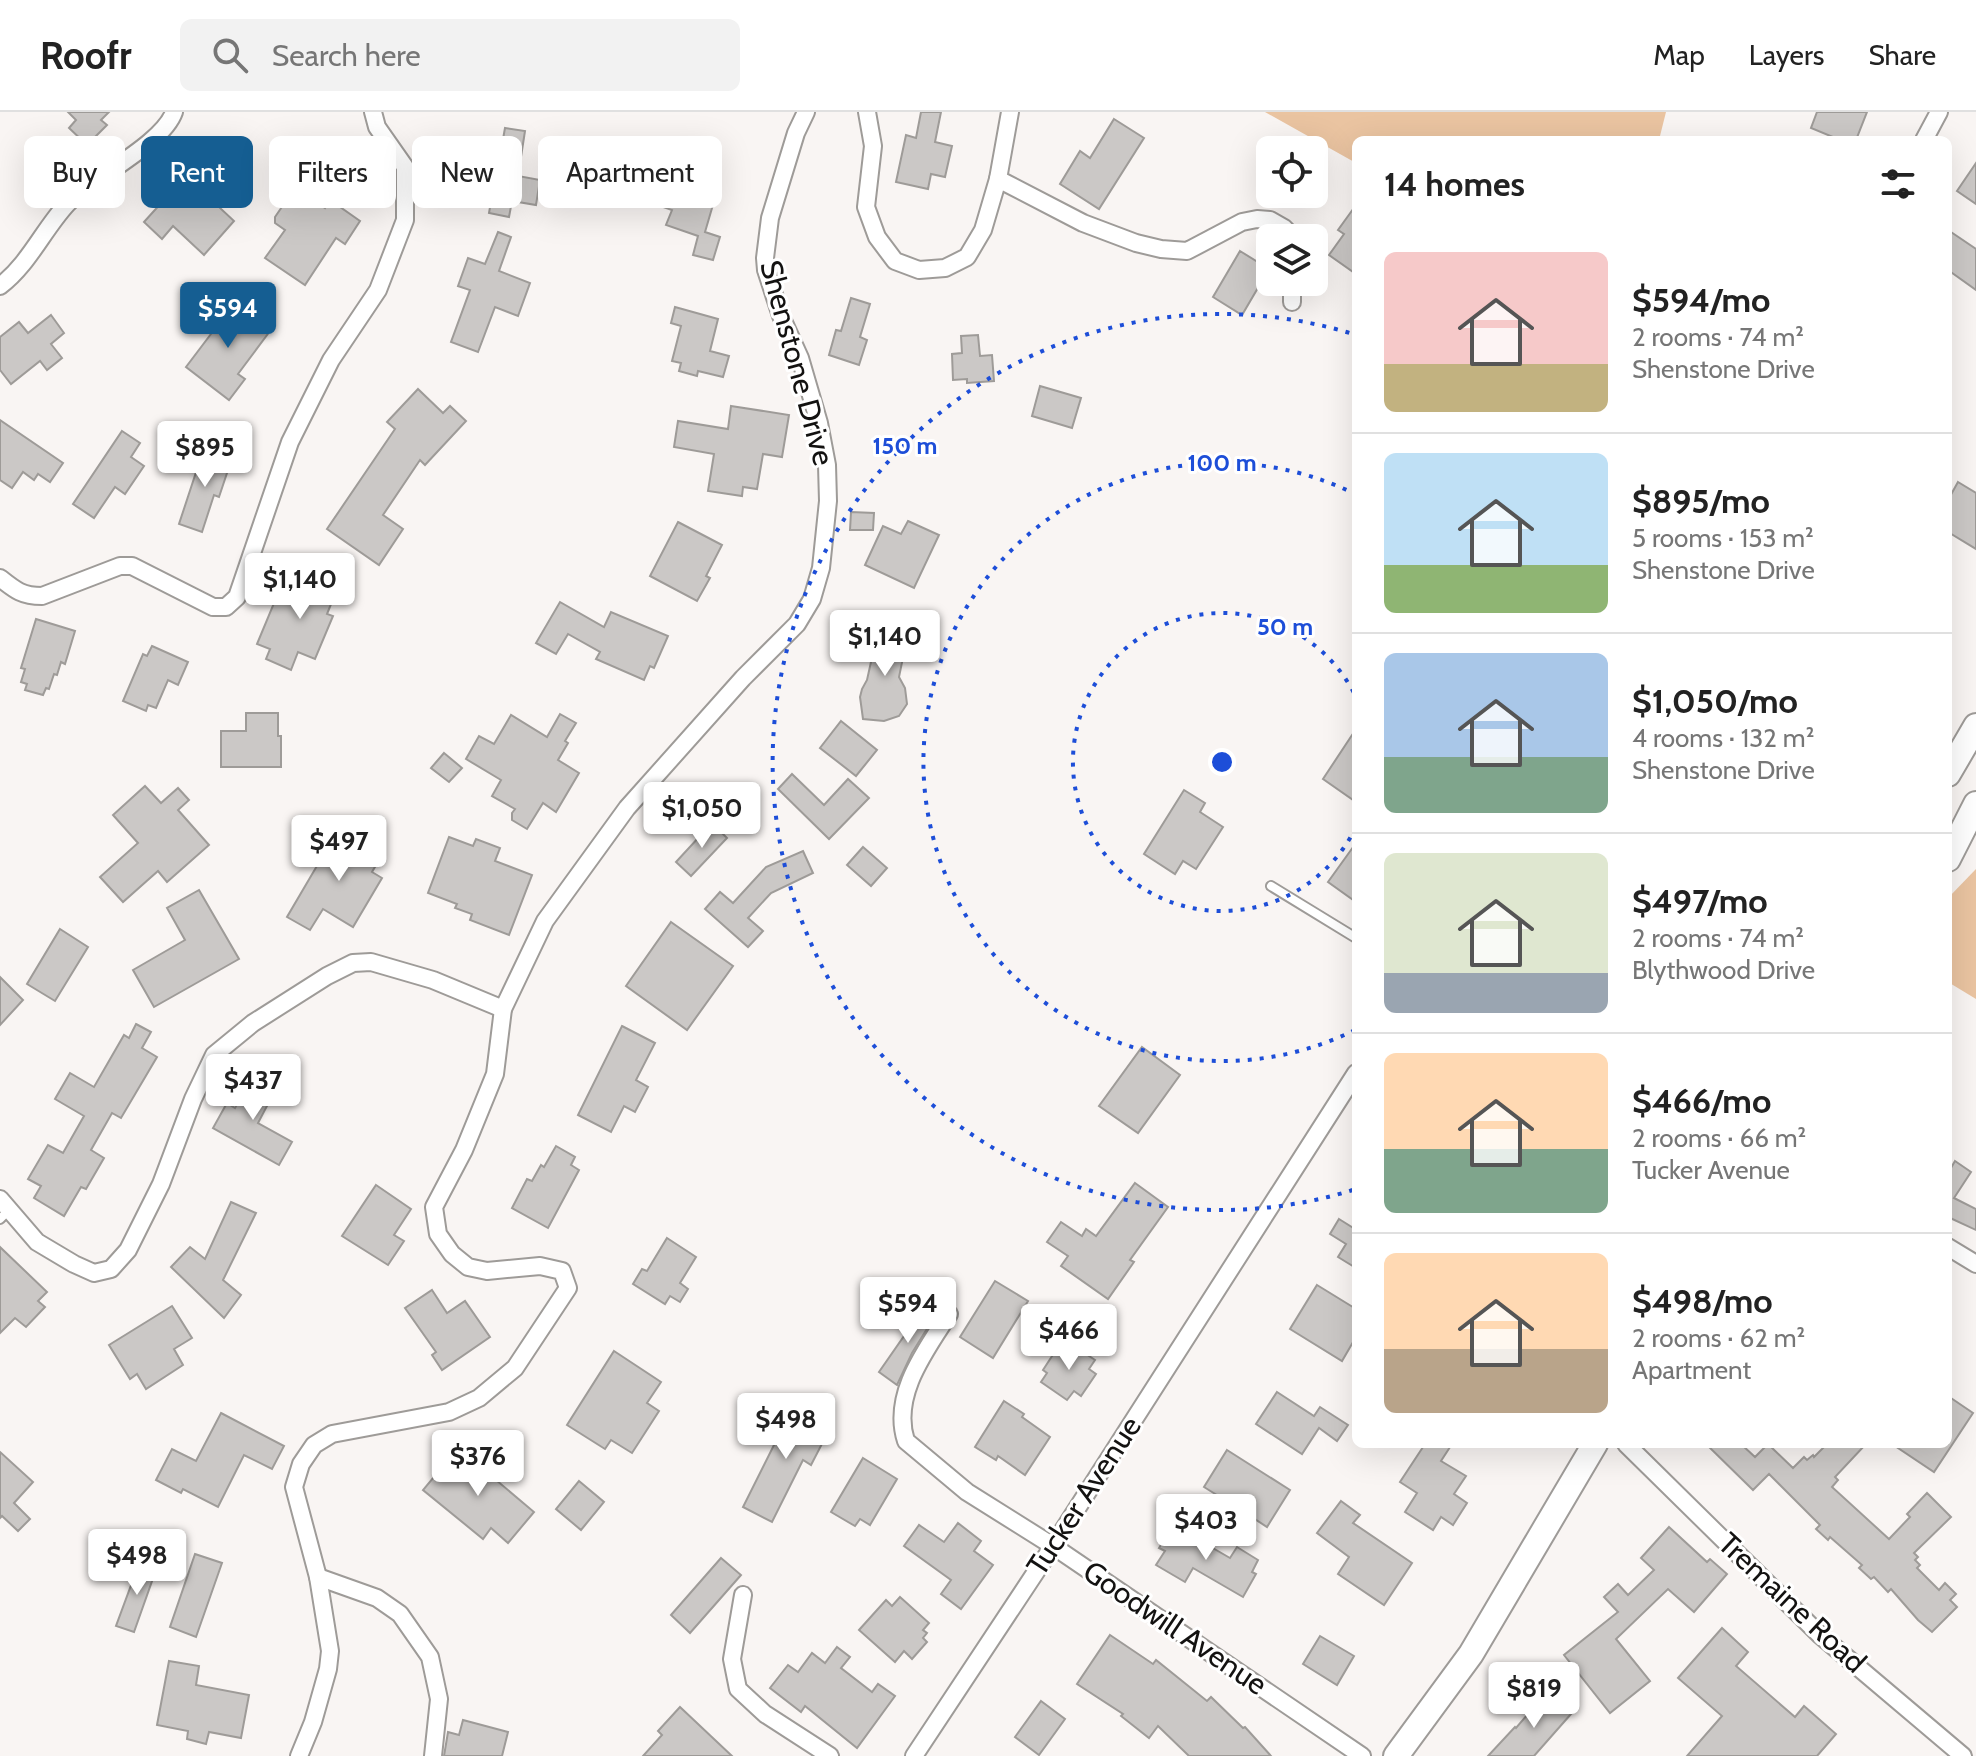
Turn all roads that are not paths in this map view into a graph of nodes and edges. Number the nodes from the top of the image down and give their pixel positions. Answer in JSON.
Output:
{"nodes":[{"id":1,"x":174,"y":112,"type":"edge"},
{"id":2,"x":373,"y":112,"type":"edge"},
{"id":3,"x":806,"y":112,"type":"edge"},
{"id":4,"x":867,"y":112,"type":"edge"},
{"id":5,"x":1010,"y":112,"type":"edge"},
{"id":6,"x":1939,"y":112,"type":"edge"},
{"id":7,"x":1926,"y":136,"type":"edge"},
{"id":8,"x":998,"y":179,"type":"junction"},
{"id":9,"x":1277,"y":224,"type":"edge"},
{"id":10,"x":0,"y":286,"type":"edge"},
{"id":11,"x":1292,"y":296,"type":"edge"},
{"id":12,"x":1292,"y":302,"type":"dead end"},
{"id":13,"x":0,"y":578,"type":"edge"},
{"id":14,"x":1966,"y":738,"type":"edge"},
{"id":15,"x":1952,"y":766,"type":"edge"},
{"id":16,"x":1976,"y":804,"type":"edge"},
{"id":17,"x":1976,"y":842,"type":"edge"},
{"id":18,"x":1952,"y":853,"type":"edge"},
{"id":19,"x":1952,"y":858,"type":"edge"},
{"id":20,"x":1271,"y":886,"type":"dead end"},
{"id":21,"x":1352,"y":936,"type":"edge"},
{"id":22,"x":503,"y":1009,"type":"junction"},
{"id":23,"x":1352,"y":1079,"type":"edge"},
{"id":24,"x":3,"y":1210,"type":"edge"},
{"id":25,"x":1952,"y":1249,"type":"edge"},
{"id":26,"x":1976,"y":1264,"type":"edge"},
{"id":27,"x":949,"y":1314,"type":"dead end"},
{"id":28,"x":1593,"y":1448,"type":"edge"},
{"id":29,"x":1630,"y":1448,"type":"edge"},
{"id":30,"x":1053,"y":1546,"type":"junction"},
{"id":31,"x":318,"y":1577,"type":"junction"},
{"id":32,"x":743,"y":1595,"type":"dead end"},
{"id":33,"x":299,"y":1756,"type":"edge"},
{"id":34,"x":433,"y":1756,"type":"edge"},
{"id":35,"x":830,"y":1756,"type":"edge"},
{"id":36,"x":914,"y":1756,"type":"edge"},
{"id":37,"x":1362,"y":1756,"type":"edge"},
{"id":38,"x":1396,"y":1756,"type":"edge"},
{"id":39,"x":1963,"y":1756,"type":"edge"}],
"edges":[{"from":1,"to":10,"type":"street"},
{"from":2,"to":13,"type":"street"},
{"from":3,"to":22,"type":"street","name":"Shenstone Drive"},
{"from":4,"to":8,"type":"street"},
{"from":5,"to":8,"type":"street"},
{"from":6,"to":7,"type":"street"},
{"from":8,"to":9,"type":"street"},
{"from":11,"to":12,"type":"street"},
{"from":14,"to":15,"type":"main road"},
{"from":16,"to":18,"type":"main road"},
{"from":17,"to":19,"type":"main road"},
{"from":20,"to":21,"type":"lane"},
{"from":22,"to":24,"type":"street"},
{"from":22,"to":31,"type":"street","name":"Shenstone Drive"},
{"from":23,"to":30,"type":"street","name":"Tucker Avenue"},
{"from":25,"to":26,"type":"street"},
{"from":27,"to":30,"type":"street","name":"Goodwill Avenue"},
{"from":28,"to":38,"type":"main road"},
{"from":29,"to":39,"type":"street","name":"Tremaine Road"},
{"from":30,"to":36,"type":"street","name":"Tucker Avenue"},
{"from":30,"to":37,"type":"street","name":"Goodwill Avenue"},
{"from":31,"to":33,"type":"street","name":"Shenstone Drive"},
{"from":31,"to":34,"type":"street"},
{"from":32,"to":35,"type":"street"}]}
